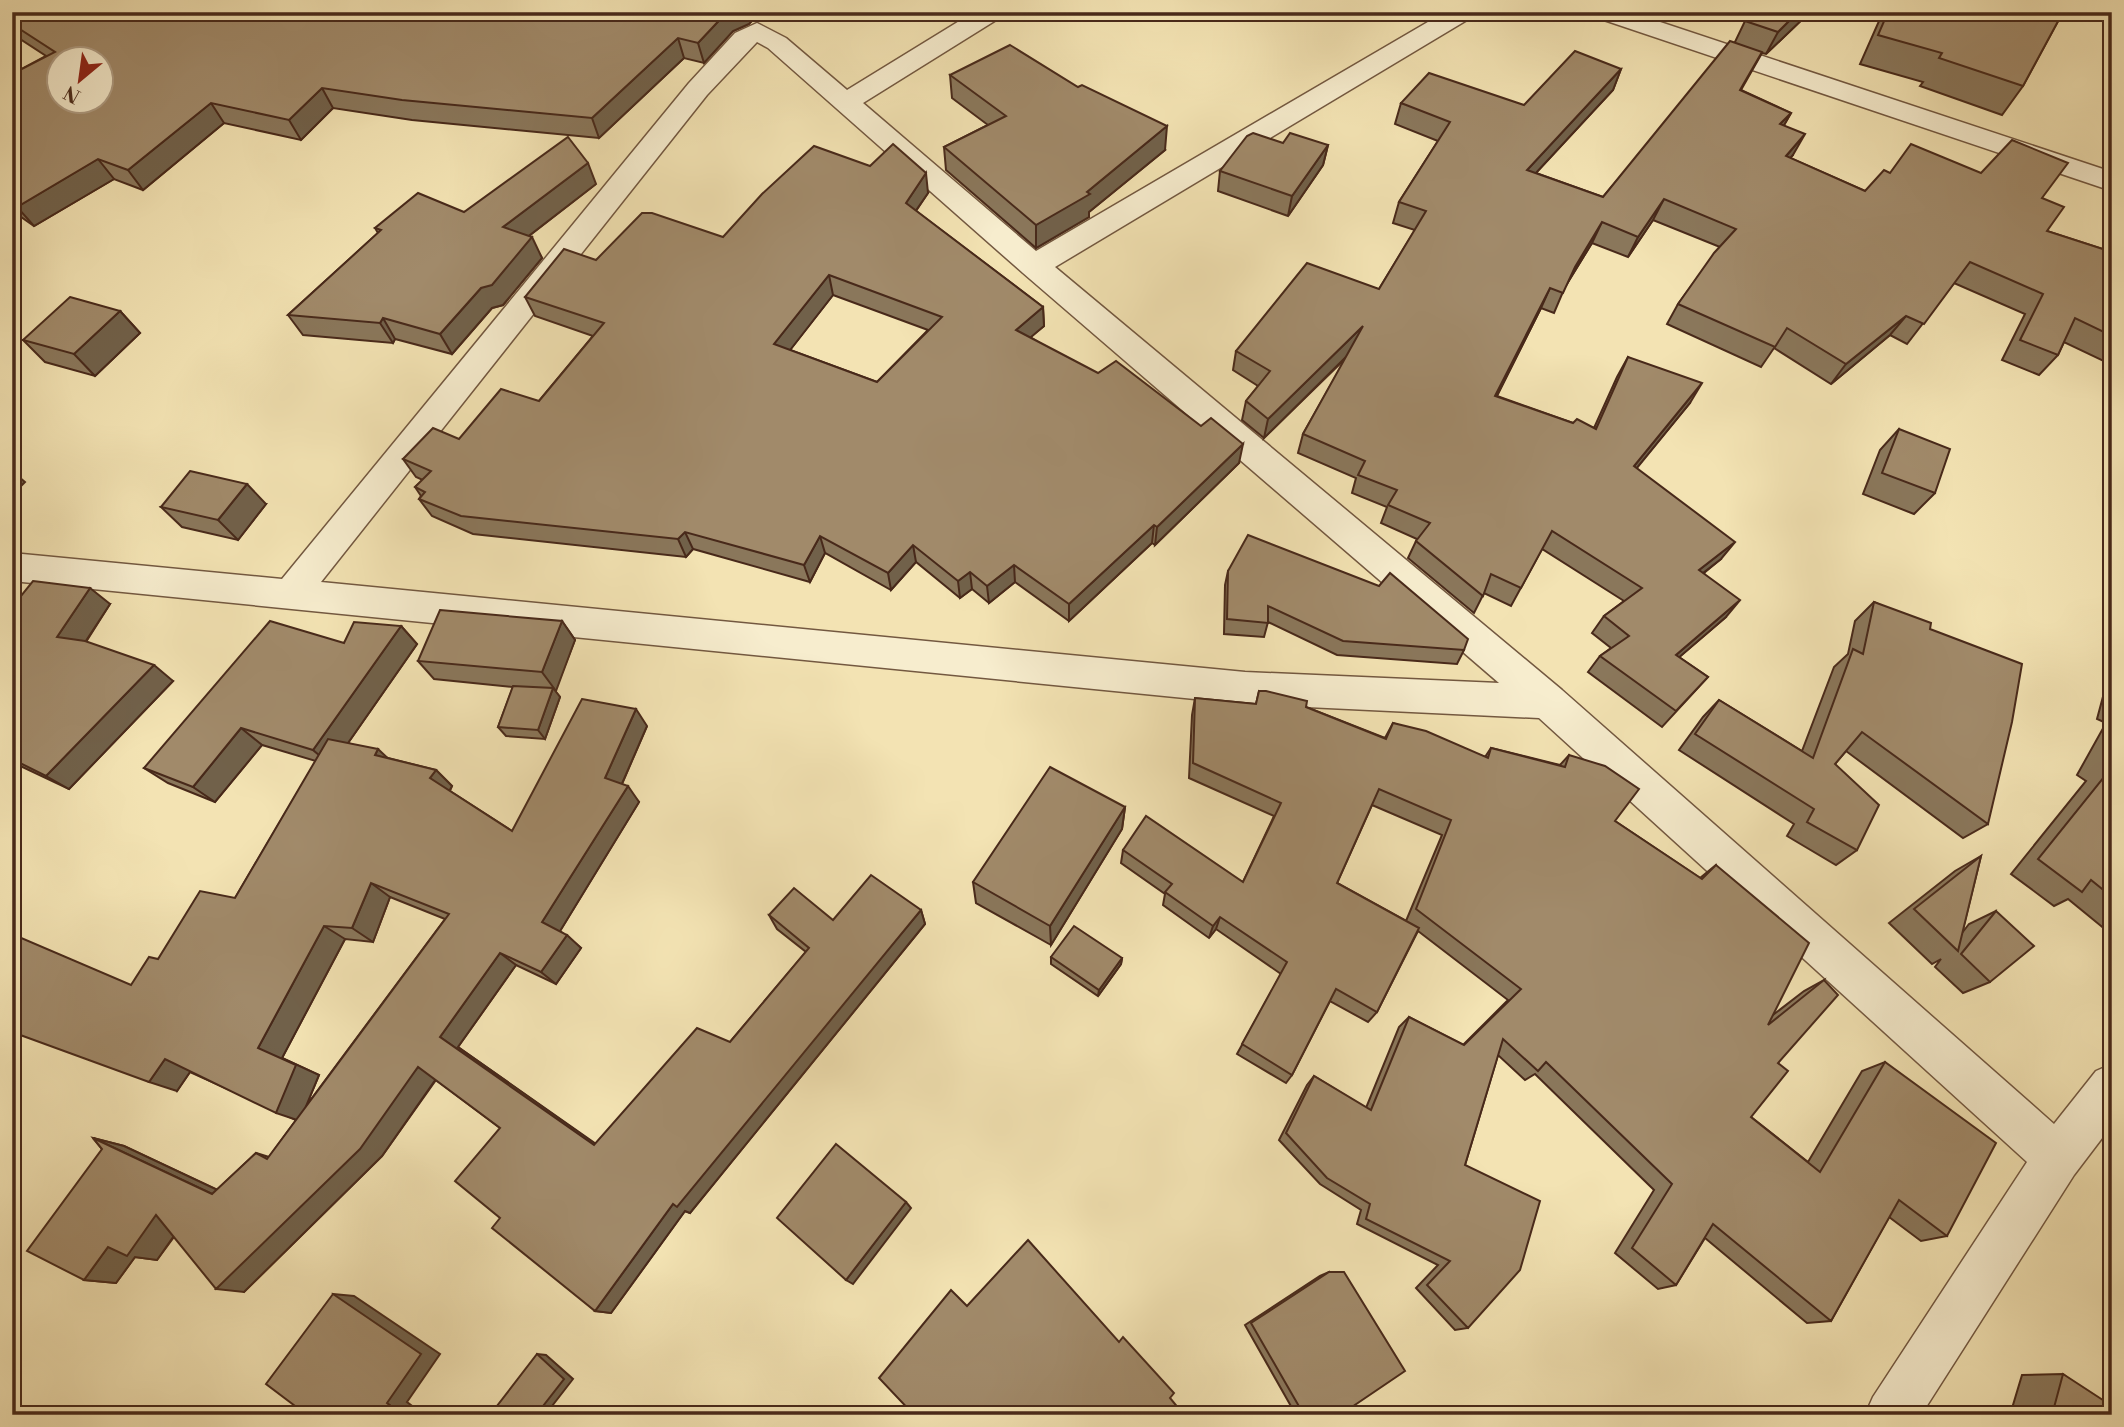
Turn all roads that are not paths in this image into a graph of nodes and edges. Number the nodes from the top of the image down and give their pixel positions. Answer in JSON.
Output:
{"nodes":[{"id":1,"x":992,"y":12,"type":"edge"},
{"id":2,"x":1464,"y":12,"type":"edge"},
{"id":3,"x":1604,"y":12,"type":"edge"},
{"id":4,"x":846,"y":102,"type":"junction"},
{"id":5,"x":2112,"y":182,"type":"edge"},
{"id":6,"x":1034,"y":266,"type":"junction"},
{"id":7,"x":12,"y":567,"type":"edge"},
{"id":8,"x":289,"y":596,"type":"junction"},
{"id":9,"x":1548,"y":702,"type":"junction"},
{"id":10,"x":2112,"y":1087,"type":"edge"},
{"id":11,"x":2057,"y":1158,"type":"junction"},
{"id":12,"x":1891,"y":1415,"type":"edge"}],
"edges":[{"from":1,"to":4,"type":"street"},
{"from":2,"to":6,"type":"street"},
{"from":3,"to":5,"type":"street"},
{"from":4,"to":6,"type":"street"},
{"from":4,"to":8,"type":"street"},
{"from":6,"to":9,"type":"street"},
{"from":7,"to":8,"type":"street"},
{"from":8,"to":9,"type":"street"},
{"from":9,"to":11,"type":"street"},
{"from":10,"to":11,"type":"street"},
{"from":11,"to":12,"type":"street"}]}
